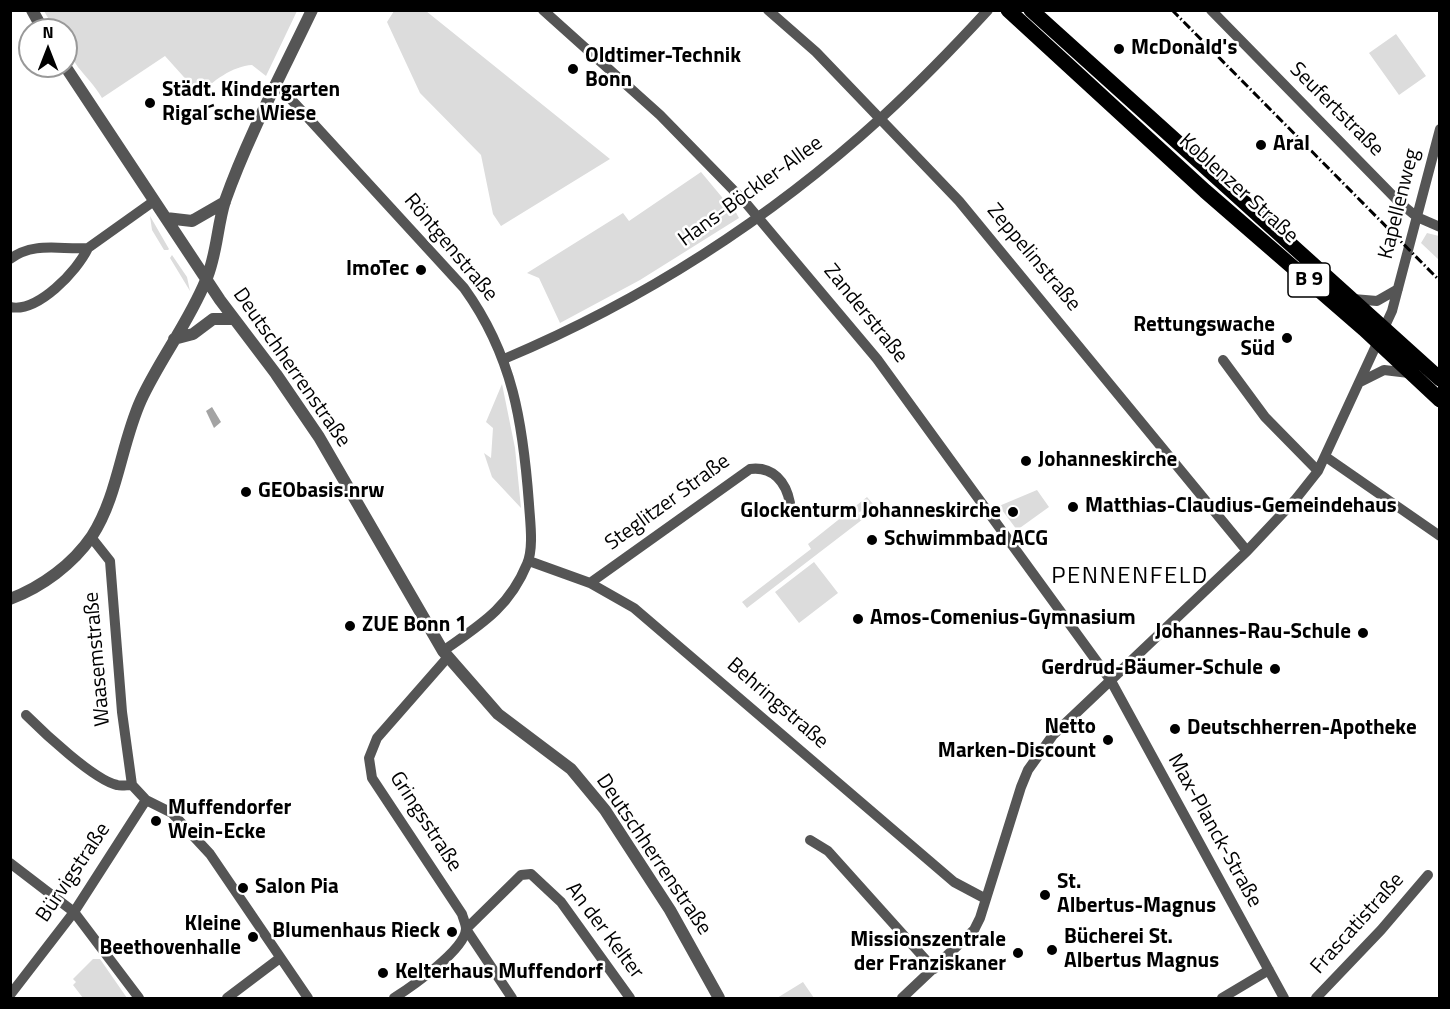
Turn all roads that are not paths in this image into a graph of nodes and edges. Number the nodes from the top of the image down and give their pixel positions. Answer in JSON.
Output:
{"nodes":[{"id":1,"x":312,"y":10,"type":"edge"},
{"id":2,"x":543,"y":10,"type":"edge"},
{"id":3,"x":768,"y":10,"type":"edge"},
{"id":4,"x":988,"y":10,"type":"edge"},
{"id":5,"x":1008,"y":10,"type":"edge"},
{"id":6,"x":1031,"y":10,"type":"edge"},
{"id":7,"x":1211,"y":10,"type":"edge"},
{"id":8,"x":73,"y":78,"type":"edge"},
{"id":9,"x":278,"y":84,"type":"junction"},
{"id":10,"x":881,"y":118,"type":"junction"},
{"id":11,"x":1440,"y":129,"type":"edge"},
{"id":12,"x":154,"y":201,"type":"junction"},
{"id":13,"x":225,"y":202,"type":"junction"},
{"id":14,"x":758,"y":217,"type":"junction"},
{"id":15,"x":1417,"y":217,"type":"junction"},
{"id":16,"x":166,"y":218,"type":"junction"},
{"id":17,"x":1440,"y":227,"type":"edge"},
{"id":18,"x":88,"y":248,"type":"junction"},
{"id":19,"x":10,"y":259,"type":"edge"},
{"id":20,"x":207,"y":280,"type":"junction"},
{"id":21,"x":1398,"y":288,"type":"junction"},
{"id":22,"x":1353,"y":299,"type":"junction"},
{"id":23,"x":10,"y":307,"type":"edge"},
{"id":24,"x":234,"y":319,"type":"junction"},
{"id":25,"x":1385,"y":329,"type":"junction"},
{"id":26,"x":174,"y":339,"type":"junction"},
{"id":27,"x":1379,"y":343,"type":"junction"},
{"id":28,"x":504,"y":359,"type":"junction"},
{"id":29,"x":1223,"y":360,"type":"dead end"},
{"id":30,"x":1409,"y":373,"type":"junction"},
{"id":31,"x":1440,"y":379,"type":"edge"},
{"id":32,"x":1362,"y":381,"type":"junction"},
{"id":33,"x":1440,"y":400,"type":"edge"},
{"id":34,"x":1326,"y":457,"type":"junction"},
{"id":35,"x":1318,"y":471,"type":"junction"},
{"id":36,"x":790,"y":503,"type":"dead end"},
{"id":37,"x":1440,"y":536,"type":"edge"},
{"id":38,"x":91,"y":537,"type":"junction"},
{"id":39,"x":1246,"y":551,"type":"junction"},
{"id":40,"x":529,"y":561,"type":"junction"},
{"id":41,"x":590,"y":583,"type":"junction"},
{"id":42,"x":10,"y":599,"type":"edge"},
{"id":43,"x":446,"y":654,"type":"junction"},
{"id":44,"x":1111,"y":681,"type":"junction"},
{"id":45,"x":26,"y":715,"type":"dead end"},
{"id":46,"x":132,"y":784,"type":"junction"},
{"id":47,"x":146,"y":800,"type":"junction"},
{"id":48,"x":810,"y":840,"type":"dead end"},
{"id":49,"x":10,"y":863,"type":"edge"},
{"id":50,"x":1428,"y":875,"type":"dead end"},
{"id":51,"x":986,"y":899,"type":"junction"},
{"id":52,"x":74,"y":912,"type":"junction"},
{"id":53,"x":466,"y":929,"type":"junction"},
{"id":54,"x":280,"y":958,"type":"junction"},
{"id":55,"x":934,"y":969,"type":"junction"},
{"id":56,"x":1269,"y":970,"type":"junction"},
{"id":57,"x":10,"y":995,"type":"edge"},
{"id":58,"x":140,"y":999,"type":"edge"},
{"id":59,"x":227,"y":999,"type":"edge"},
{"id":60,"x":308,"y":999,"type":"edge"},
{"id":61,"x":394,"y":999,"type":"edge"},
{"id":62,"x":512,"y":999,"type":"edge"},
{"id":63,"x":630,"y":999,"type":"edge"},
{"id":64,"x":719,"y":999,"type":"edge"},
{"id":65,"x":902,"y":999,"type":"edge"},
{"id":66,"x":1222,"y":999,"type":"edge"},
{"id":67,"x":1284,"y":999,"type":"edge"},
{"id":68,"x":1316,"y":999,"type":"edge"}],
"edges":[{"from":1,"to":9,"type":"street"},
{"from":2,"to":14,"type":"street","name":"Zanderstraße"},
{"from":3,"to":10,"type":"street","name":"Zeppelinstraße"},
{"from":4,"to":10,"type":"street","name":"Hans-Böckler-Allee"},
{"from":5,"to":27,"type":"main road","name":"Koblenzer Straße","number":"B 9"},
{"from":6,"to":22,"type":"main road","name":"Koblenzer Straße","number":"B 9"},
{"from":7,"to":15,"type":"street","name":"Seufertstraße"},
{"from":8,"to":12,"type":"street","name":"Deutschherrenstraße"},
{"from":9,"to":13,"type":"street"},
{"from":9,"to":28,"type":"street","name":"Röntgenstraße"},
{"from":10,"to":14,"type":"street","name":"Hans-Böckler-Allee"},
{"from":10,"to":39,"type":"street","name":"Zeppelinstraße"},
{"from":11,"to":15,"type":"street","name":"Kapellenweg"},
{"from":12,"to":16,"type":"street","name":"Deutschherrenstraße"},
{"from":12,"to":18,"type":"street"},
{"from":13,"to":16,"type":"street"},
{"from":13,"to":20,"type":"street"},
{"from":14,"to":28,"type":"street","name":"Hans-Böckler-Allee"},
{"from":14,"to":44,"type":"street","name":"Zanderstraße"},
{"from":15,"to":17,"type":"street","name":"Seufertstraße"},
{"from":15,"to":21,"type":"street","name":"Kapellenweg"},
{"from":16,"to":20,"type":"street","name":"Deutschherrenstraße"},
{"from":18,"to":19,"type":"street"},
{"from":18,"to":23,"type":"street"},
{"from":20,"to":24,"type":"street","name":"Deutschherrenstraße"},
{"from":20,"to":26,"type":"street"},
{"from":21,"to":22,"type":"street","name":"Kapellenweg"},
{"from":21,"to":25,"type":"street","name":"Kapellenweg"},
{"from":22,"to":25,"type":"main road","name":"Koblenzer Straße","number":"B 9"},
{"from":24,"to":26,"type":"street"},
{"from":24,"to":43,"type":"street","name":"Deutschherrenstraße"},
{"from":25,"to":27,"type":"street","name":"Kapellenweg"},
{"from":25,"to":31,"type":"main road","name":"Koblenzer Straße","number":"B 9"},
{"from":26,"to":38,"type":"street"},
{"from":27,"to":30,"type":"main road","name":"Koblenzer Straße","number":"B 9"},
{"from":27,"to":32,"type":"street","name":"Kapellenweg"},
{"from":28,"to":40,"type":"street","name":"Röntgenstraße"},
{"from":29,"to":35,"type":"street"},
{"from":30,"to":32,"type":"street"},
{"from":30,"to":33,"type":"main road","name":"Koblenzer Straße","number":"B 9"},
{"from":32,"to":34,"type":"street","name":"Kapellenweg"},
{"from":34,"to":35,"type":"street","name":"Kapellenweg"},
{"from":34,"to":37,"type":"street"},
{"from":35,"to":39,"type":"street","name":"Kapellenweg"},
{"from":36,"to":41,"type":"street","name":"Steglitzer Straße"},
{"from":38,"to":42,"type":"street"},
{"from":38,"to":46,"type":"street","name":"Waasemstraße"},
{"from":39,"to":44,"type":"street","name":"Kapellenweg"},
{"from":40,"to":41,"type":"street","name":"Behringstraße"},
{"from":40,"to":43,"type":"street","name":"Röntgenstraße"},
{"from":41,"to":51,"type":"street","name":"Behringstraße"},
{"from":43,"to":53,"type":"street","name":"Gringsstraße"},
{"from":43,"to":64,"type":"street","name":"Deutschherrenstraße"},
{"from":44,"to":51,"type":"street","name":"Kapellenweg"},
{"from":44,"to":56,"type":"street","name":"Max-Planck-Straße"},
{"from":45,"to":46,"type":"street"},
{"from":46,"to":47,"type":"street"},
{"from":47,"to":52,"type":"street","name":"Bürvigstraße"},
{"from":47,"to":54,"type":"street"},
{"from":48,"to":55,"type":"street"},
{"from":49,"to":52,"type":"street"},
{"from":50,"to":68,"type":"street","name":"Frascatistraße"},
{"from":51,"to":55,"type":"street","name":"Kapellenweg"},
{"from":52,"to":57,"type":"street","name":"Bürvigstraße"},
{"from":52,"to":58,"type":"street"},
{"from":53,"to":61,"type":"street"},
{"from":53,"to":62,"type":"street","name":"Gringsstraße"},
{"from":53,"to":63,"type":"street","name":"An der Kelter"},
{"from":54,"to":59,"type":"street"},
{"from":54,"to":60,"type":"street"},
{"from":55,"to":65,"type":"street","name":"Kapellenweg"},
{"from":56,"to":66,"type":"street"},
{"from":56,"to":67,"type":"street","name":"Max-Planck-Straße"}]}
